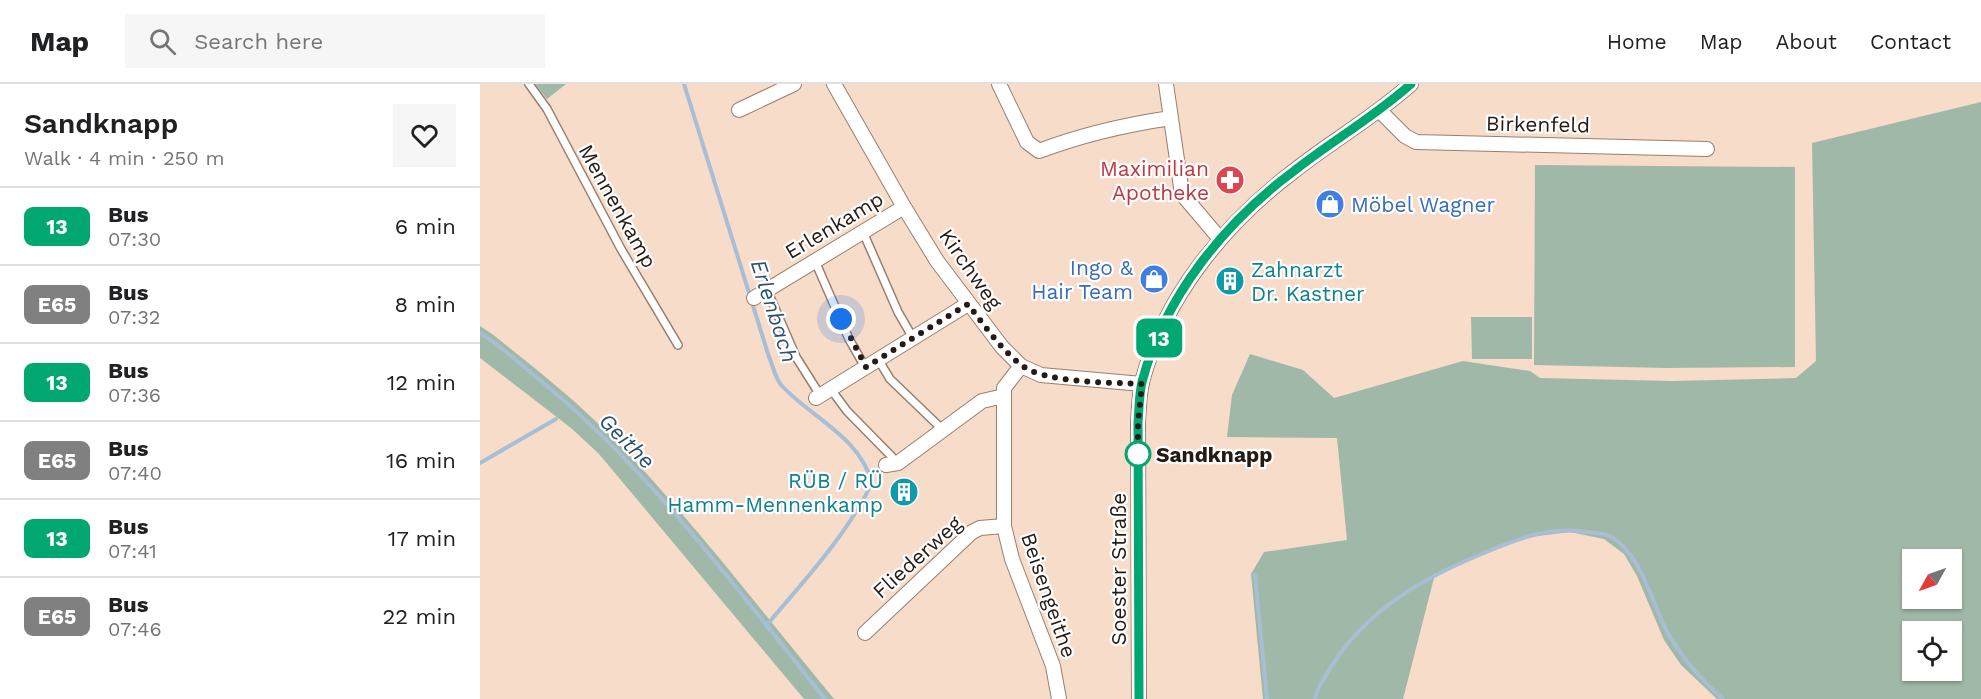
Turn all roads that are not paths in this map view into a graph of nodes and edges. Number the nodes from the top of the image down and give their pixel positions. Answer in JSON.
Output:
{"nodes":[{"id":1,"x":529,"y":84,"type":"edge"},
{"id":2,"x":794,"y":84,"type":"edge"},
{"id":3,"x":834,"y":84,"type":"edge"},
{"id":4,"x":999,"y":84,"type":"edge"},
{"id":5,"x":1166,"y":84,"type":"edge"},
{"id":6,"x":1411,"y":84,"type":"edge"},
{"id":7,"x":740,"y":110,"type":"dead end"},
{"id":8,"x":1380,"y":111,"type":"junction"},
{"id":9,"x":1171,"y":117,"type":"junction"},
{"id":10,"x":1707,"y":149,"type":"dead end"},
{"id":11,"x":904,"y":207,"type":"junction"},
{"id":12,"x":863,"y":232,"type":"junction"},
{"id":13,"x":1220,"y":239,"type":"junction"},
{"id":14,"x":815,"y":260,"type":"junction"},
{"id":15,"x":767,"y":291,"type":"junction"},
{"id":16,"x":754,"y":298,"type":"dead end"},
{"id":17,"x":968,"y":304,"type":"junction"},
{"id":18,"x":913,"y":338,"type":"junction"},
{"id":19,"x":678,"y":345,"type":"dead end"},
{"id":20,"x":878,"y":359,"type":"junction"},
{"id":21,"x":1021,"y":366,"type":"junction"},
{"id":22,"x":866,"y":367,"type":"junction"},
{"id":23,"x":1142,"y":384,"type":"junction"},
{"id":24,"x":822,"y":394,"type":"junction"},
{"id":25,"x":1004,"y":396,"type":"junction"},
{"id":26,"x":943,"y":430,"type":"junction"},
{"id":27,"x":892,"y":464,"type":"joint"},
{"id":28,"x":1004,"y":526,"type":"junction"},
{"id":29,"x":865,"y":633,"type":"dead end"},
{"id":30,"x":1059,"y":699,"type":"edge"},
{"id":31,"x":1139,"y":699,"type":"edge"}],
"edges":[{"from":1,"to":19,"type":"lane","name":"Mennenkamp"},
{"from":2,"to":7,"type":"street"},
{"from":3,"to":11,"type":"street","name":"Kirchweg"},
{"from":4,"to":9,"type":"street"},
{"from":5,"to":9,"type":"street"},
{"from":6,"to":8,"type":"street","name":"Soester Straße"},
{"from":8,"to":10,"type":"street","name":"Birkenfeld"},
{"from":8,"to":13,"type":"street","name":"Soester Straße"},
{"from":9,"to":13,"type":"street"},
{"from":11,"to":12,"type":"street","name":"Erlenkamp"},
{"from":11,"to":17,"type":"street","name":"Kirchweg"},
{"from":12,"to":14,"type":"street","name":"Erlenkamp"},
{"from":12,"to":18,"type":"lane"},
{"from":13,"to":23,"type":"street","name":"Soester Straße"},
{"from":14,"to":15,"type":"street","name":"Erlenkamp"},
{"from":14,"to":22,"type":"lane"},
{"from":15,"to":16,"type":"street","name":"Erlenkamp"},
{"from":15,"to":24,"type":"lane"},
{"from":17,"to":18,"type":"street"},
{"from":17,"to":21,"type":"street","name":"Kirchweg"},
{"from":18,"to":20,"type":"street"},
{"from":20,"to":22,"type":"street"},
{"from":20,"to":26,"type":"lane"},
{"from":21,"to":23,"type":"street","name":"Kirchweg"},
{"from":21,"to":25,"type":"street","name":"Beisengeithe"},
{"from":22,"to":24,"type":"street"},
{"from":23,"to":31,"type":"street","name":"Soester Straße"},
{"from":24,"to":27,"type":"lane"},
{"from":25,"to":26,"type":"street"},
{"from":25,"to":28,"type":"street","name":"Beisengeithe"},
{"from":26,"to":27,"type":"street"},
{"from":28,"to":29,"type":"street","name":"Fliederweg"},
{"from":28,"to":30,"type":"street","name":"Beisengeithe"}]}
